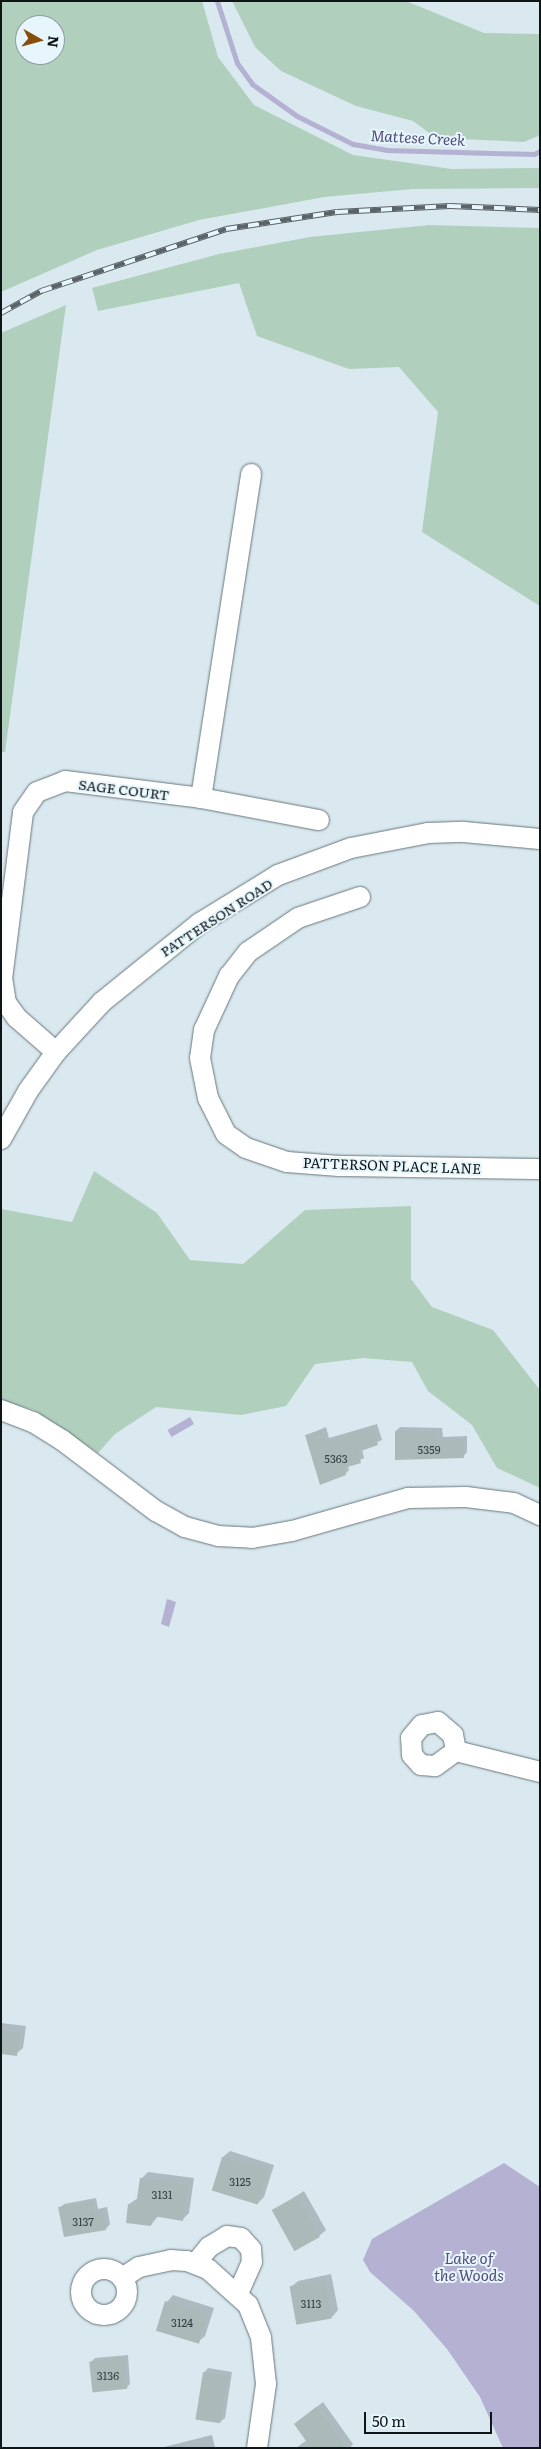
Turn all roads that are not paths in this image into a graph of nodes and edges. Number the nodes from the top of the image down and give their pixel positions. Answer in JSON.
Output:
{"nodes":[{"id":1,"x":251,"y":474,"type":"dead end"},
{"id":2,"x":201,"y":798,"type":"junction"},
{"id":3,"x":319,"y":820,"type":"dead end"},
{"id":4,"x":540,"y":839,"type":"edge"},
{"id":5,"x":360,"y":897,"type":"dead end"},
{"id":6,"x":56,"y":1052,"type":"junction"},
{"id":7,"x":1,"y":1139,"type":"edge"},
{"id":8,"x":540,"y":1169,"type":"edge"},
{"id":9,"x":1,"y":1410,"type":"edge"},
{"id":10,"x":540,"y":1515,"type":"edge"},
{"id":11,"x":456,"y":1751,"type":"dead end"},
{"id":12,"x":540,"y":1772,"type":"edge"},
{"id":13,"x":196,"y":2263,"type":"junction"},
{"id":14,"x":122,"y":2278,"type":"dead end"},
{"id":15,"x":237,"y":2295,"type":"junction"},
{"id":16,"x":257,"y":2448,"type":"edge"}],
"edges":[{"from":1,"to":2,"type":"street"},
{"from":2,"to":3,"type":"street","name":"SAGE COURT"},
{"from":2,"to":6,"type":"street","name":"SAGE COURT"},
{"from":4,"to":6,"type":"street","name":"PATTERSON ROAD"},
{"from":5,"to":8,"type":"street","name":"PATTERSON PLACE LANE"},
{"from":6,"to":7,"type":"street","name":"PATTERSON ROAD"},
{"from":9,"to":10,"type":"street"},
{"from":11,"to":12,"type":"street"},
{"from":13,"to":14,"type":"street"},
{"from":13,"to":15,"type":"street"},
{"from":13,"to":15,"type":"street"},
{"from":15,"to":16,"type":"street"}]}
